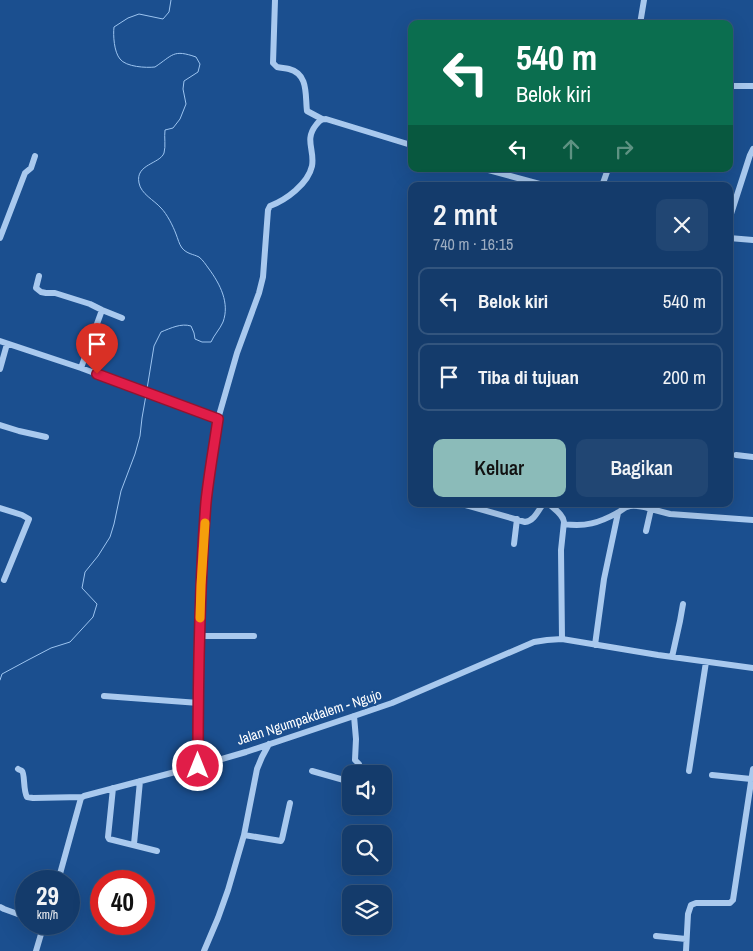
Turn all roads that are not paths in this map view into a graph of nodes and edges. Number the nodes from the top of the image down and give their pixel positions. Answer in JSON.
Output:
{"nodes":[{"id":1,"x":275,"y":0,"type":"edge"},
{"id":2,"x":644,"y":0,"type":"edge"},
{"id":3,"x":641,"y":20,"type":"edge"},
{"id":4,"x":733,"y":86,"type":"edge"},
{"id":5,"x":753,"y":86,"type":"edge"},
{"id":6,"x":322,"y":119,"type":"junction"},
{"id":7,"x":408,"y":144,"type":"edge"},
{"id":8,"x":753,"y":149,"type":"edge"},
{"id":9,"x":35,"y":156,"type":"dead end"},
{"id":10,"x":496,"y":172,"type":"edge"},
{"id":11,"x":532,"y":182,"type":"edge"},
{"id":12,"x":733,"y":208,"type":"edge"},
{"id":13,"x":0,"y":238,"type":"edge"},
{"id":14,"x":733,"y":238,"type":"edge"},
{"id":15,"x":753,"y":240,"type":"edge"},
{"id":16,"x":39,"y":276,"type":"dead end"},
{"id":17,"x":102,"y":310,"type":"junction"},
{"id":18,"x":122,"y":318,"type":"dead end"},
{"id":19,"x":3,"y":342,"type":"edge"},
{"id":20,"x":81,"y":368,"type":"junction"},
{"id":21,"x":0,"y":369,"type":"edge"},
{"id":22,"x":218,"y":419,"type":"junction"},
{"id":23,"x":0,"y":425,"type":"edge"},
{"id":24,"x":46,"y":437,"type":"dead end"},
{"id":25,"x":736,"y":455,"type":"dead end"},
{"id":26,"x":753,"y":458,"type":"edge"},
{"id":27,"x":473,"y":507,"type":"edge"},
{"id":28,"x":541,"y":507,"type":"edge"},
{"id":29,"x":552,"y":507,"type":"edge"},
{"id":30,"x":628,"y":507,"type":"edge"},
{"id":31,"x":637,"y":507,"type":"edge"},
{"id":32,"x":0,"y":508,"type":"edge"},
{"id":33,"x":651,"y":509,"type":"junction"},
{"id":34,"x":618,"y":513,"type":"junction"},
{"id":35,"x":517,"y":519,"type":"junction"},
{"id":36,"x":753,"y":520,"type":"edge"},
{"id":37,"x":564,"y":524,"type":"junction"},
{"id":38,"x":646,"y":531,"type":"dead end"},
{"id":39,"x":514,"y":544,"type":"dead end"},
{"id":40,"x":4,"y":580,"type":"dead end"},
{"id":41,"x":683,"y":604,"type":"dead end"},
{"id":42,"x":200,"y":636,"type":"junction"},
{"id":43,"x":254,"y":636,"type":"dead end"},
{"id":44,"x":562,"y":639,"type":"junction"},
{"id":45,"x":595,"y":645,"type":"junction"},
{"id":46,"x":672,"y":657,"type":"junction"},
{"id":47,"x":706,"y":662,"type":"junction"},
{"id":48,"x":753,"y":668,"type":"edge"},
{"id":49,"x":104,"y":696,"type":"dead end"},
{"id":50,"x":198,"y":703,"type":"junction"},
{"id":51,"x":354,"y":716,"type":"junction"},
{"id":52,"x":269,"y":744,"type":"junction"},
{"id":53,"x":359,"y":765,"type":"edge"},
{"id":54,"x":198,"y":766,"type":"junction"},
{"id":55,"x":18,"y":769,"type":"dead end"},
{"id":56,"x":753,"y":769,"type":"edge"},
{"id":57,"x":312,"y":771,"type":"dead end"},
{"id":58,"x":689,"y":771,"type":"dead end"},
{"id":59,"x":712,"y":775,"type":"dead end"},
{"id":60,"x":342,"y":779,"type":"edge"},
{"id":61,"x":751,"y":779,"type":"junction"},
{"id":62,"x":140,"y":781,"type":"junction"},
{"id":63,"x":113,"y":788,"type":"junction"},
{"id":64,"x":82,"y":797,"type":"junction"},
{"id":65,"x":290,"y":803,"type":"dead end"},
{"id":66,"x":244,"y":835,"type":"junction"},
{"id":67,"x":134,"y":844,"type":"junction"},
{"id":68,"x":157,"y":851,"type":"dead end"},
{"id":69,"x":61,"y":870,"type":"edge"},
{"id":70,"x":0,"y":907,"type":"edge"},
{"id":71,"x":15,"y":914,"type":"edge"},
{"id":72,"x":41,"y":935,"type":"edge"},
{"id":73,"x":656,"y":936,"type":"dead end"},
{"id":74,"x":686,"y":940,"type":"junction"},
{"id":75,"x":37,"y":951,"type":"edge"},
{"id":76,"x":204,"y":951,"type":"edge"},
{"id":77,"x":686,"y":951,"type":"edge"}],
"edges":[{"from":1,"to":6,"type":"street"},
{"from":2,"to":3,"type":"street"},
{"from":4,"to":5,"type":"street"},
{"from":6,"to":7,"type":"street"},
{"from":6,"to":22,"type":"street"},
{"from":8,"to":12,"type":"street"},
{"from":9,"to":13,"type":"street"},
{"from":10,"to":11,"type":"street"},
{"from":14,"to":15,"type":"street"},
{"from":16,"to":17,"type":"street"},
{"from":17,"to":18,"type":"street"},
{"from":17,"to":20,"type":"street"},
{"from":19,"to":20,"type":"street"},
{"from":19,"to":21,"type":"street"},
{"from":20,"to":22,"type":"street"},
{"from":22,"to":42,"type":"street"},
{"from":23,"to":24,"type":"street"},
{"from":25,"to":26,"type":"street"},
{"from":27,"to":35,"type":"street"},
{"from":28,"to":35,"type":"street"},
{"from":29,"to":37,"type":"street"},
{"from":30,"to":34,"type":"street"},
{"from":31,"to":33,"type":"street"},
{"from":32,"to":40,"type":"street"},
{"from":33,"to":36,"type":"street"},
{"from":33,"to":38,"type":"street"},
{"from":34,"to":37,"type":"street"},
{"from":34,"to":45,"type":"street"},
{"from":35,"to":39,"type":"street"},
{"from":37,"to":44,"type":"street"},
{"from":41,"to":46,"type":"street"},
{"from":42,"to":43,"type":"street"},
{"from":42,"to":50,"type":"street"},
{"from":44,"to":45,"type":"street","name":"Jalan Ngumpakdalem - Ngujo"},
{"from":44,"to":51,"type":"street","name":"Jalan Ngumpakdalem - Ngujo"},
{"from":45,"to":46,"type":"street","name":"Jalan Ngumpakdalem - Ngujo"},
{"from":46,"to":47,"type":"street","name":"Jalan Ngumpakdalem - Ngujo"},
{"from":47,"to":48,"type":"street","name":"Jalan Ngumpakdalem - Ngujo"},
{"from":47,"to":58,"type":"street"},
{"from":49,"to":50,"type":"street"},
{"from":50,"to":54,"type":"street"},
{"from":51,"to":52,"type":"street","name":"Jalan Ngumpakdalem - Ngujo"},
{"from":51,"to":53,"type":"street"},
{"from":52,"to":54,"type":"street","name":"Jalan Ngumpakdalem - Ngujo"},
{"from":52,"to":66,"type":"street"},
{"from":54,"to":62,"type":"street","name":"Jalan Ngumpakdalem - Ngujo"},
{"from":55,"to":64,"type":"street","name":"Jalan Ngumpakdalem - Ngujo"},
{"from":56,"to":61,"type":"street"},
{"from":57,"to":60,"type":"street"},
{"from":59,"to":61,"type":"street"},
{"from":61,"to":74,"type":"street"},
{"from":62,"to":63,"type":"street","name":"Jalan Ngumpakdalem - Ngujo"},
{"from":62,"to":67,"type":"street"},
{"from":63,"to":64,"type":"street","name":"Jalan Ngumpakdalem - Ngujo"},
{"from":63,"to":67,"type":"street"},
{"from":64,"to":69,"type":"street"},
{"from":65,"to":66,"type":"street"},
{"from":66,"to":76,"type":"street"},
{"from":67,"to":68,"type":"street"},
{"from":70,"to":71,"type":"street"},
{"from":72,"to":75,"type":"street"},
{"from":73,"to":74,"type":"street"},
{"from":74,"to":77,"type":"street"}]}
